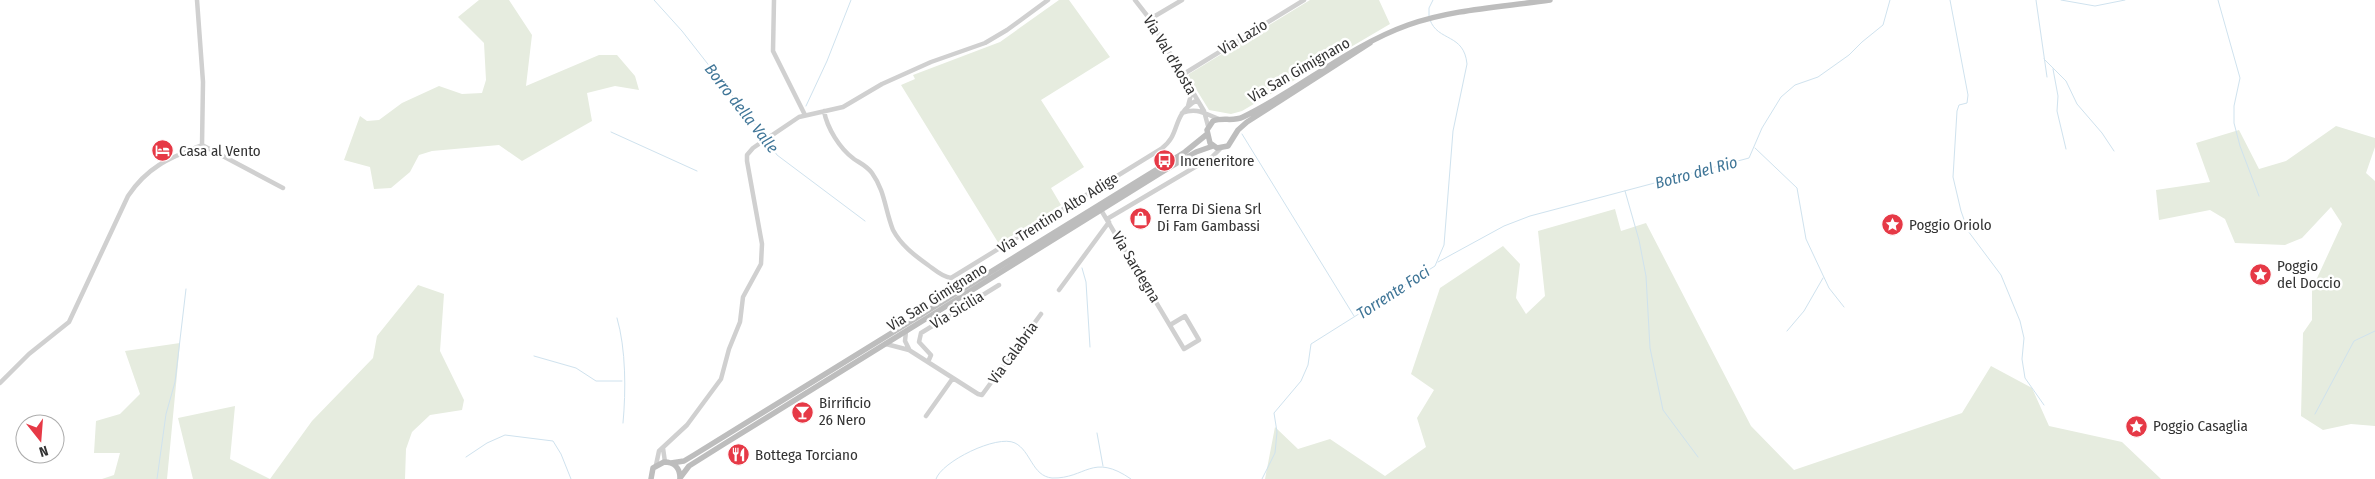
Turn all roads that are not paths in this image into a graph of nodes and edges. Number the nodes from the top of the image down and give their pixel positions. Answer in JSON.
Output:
{"nodes":[{"id":1,"x":197,"y":0,"type":"edge"},
{"id":2,"x":774,"y":0,"type":"edge"},
{"id":3,"x":1048,"y":0,"type":"edge"},
{"id":4,"x":1135,"y":0,"type":"edge"},
{"id":5,"x":1182,"y":0,"type":"edge"},
{"id":6,"x":1304,"y":0,"type":"edge"},
{"id":7,"x":1550,"y":0,"type":"edge"},
{"id":8,"x":1150,"y":19,"type":"junction"},
{"id":9,"x":1370,"y":44,"type":"junction"},
{"id":10,"x":1182,"y":74,"type":"junction"},
{"id":11,"x":1192,"y":90,"type":"junction"},
{"id":12,"x":1198,"y":102,"type":"junction"},
{"id":13,"x":1188,"y":106,"type":"junction"},
{"id":14,"x":1191,"y":110,"type":"junction"},
{"id":15,"x":824,"y":111,"type":"junction"},
{"id":16,"x":1204,"y":111,"type":"junction"},
{"id":17,"x":806,"y":114,"type":"junction"},
{"id":18,"x":1181,"y":114,"type":"junction"},
{"id":19,"x":1220,"y":119,"type":"junction"},
{"id":20,"x":1227,"y":121,"type":"junction"},
{"id":21,"x":1208,"y":126,"type":"junction"},
{"id":22,"x":1206,"y":135,"type":"junction"},
{"id":23,"x":1235,"y":135,"type":"junction"},
{"id":24,"x":202,"y":145,"type":"junction"},
{"id":25,"x":1213,"y":146,"type":"junction"},
{"id":26,"x":1221,"y":148,"type":"junction"},
{"id":27,"x":283,"y":188,"type":"dead end"},
{"id":28,"x":1101,"y":210,"type":"junction"},
{"id":29,"x":1108,"y":220,"type":"junction"},
{"id":30,"x":999,"y":285,"type":"dead end"},
{"id":31,"x":1059,"y":290,"type":"dead end"},
{"id":32,"x":1042,"y":314,"type":"dead end"},
{"id":33,"x":1170,"y":325,"type":"junction"},
{"id":34,"x":906,"y":331,"type":"junction"},
{"id":35,"x":886,"y":344,"type":"junction"},
{"id":36,"x":909,"y":350,"type":"junction"},
{"id":37,"x":928,"y":362,"type":"junction"},
{"id":38,"x":953,"y":378,"type":"junction"},
{"id":39,"x":0,"y":383,"type":"edge"},
{"id":40,"x":926,"y":416,"type":"dead end"},
{"id":41,"x":663,"y":448,"type":"junction"},
{"id":42,"x":668,"y":462,"type":"junction"},
{"id":43,"x":656,"y":465,"type":"junction"},
{"id":44,"x":651,"y":479,"type":"edge"},
{"id":45,"x":680,"y":479,"type":"edge"}],
"edges":[{"from":1,"to":24,"type":"street"},
{"from":2,"to":17,"type":"street"},
{"from":3,"to":15,"type":"street"},
{"from":4,"to":8,"type":"street","name":"Via Val d'Aosta"},
{"from":5,"to":8,"type":"street"},
{"from":6,"to":10,"type":"street","name":"Via Lazio"},
{"from":7,"to":9,"type":"main road"},
{"from":8,"to":10,"type":"street","name":"Via Val d'Aosta"},
{"from":9,"to":20,"type":"main road","name":"Via San Gimignano"},
{"from":9,"to":23,"type":"main road","name":"Via San Gimignano"},
{"from":10,"to":11,"type":"street","name":"Via Val d'Aosta"},
{"from":11,"to":12,"type":"street","name":"Via Val d'Aosta"},
{"from":11,"to":13,"type":"street","name":"Via Trentino Alto Adige"},
{"from":12,"to":13,"type":"street","name":"Via Trentino Alto Adige"},
{"from":12,"to":14,"type":"street"},
{"from":12,"to":16,"type":"street","name":"Via Val d'Aosta"},
{"from":13,"to":18,"type":"street","name":"Via Trentino Alto Adige"},
{"from":14,"to":16,"type":"street"},
{"from":14,"to":18,"type":"street"},
{"from":15,"to":17,"type":"street"},
{"from":15,"to":18,"type":"street","name":"Via Trentino Alto Adige"},
{"from":16,"to":19,"type":"street","name":"Via Val d'Aosta"},
{"from":16,"to":21,"type":"street","name":"Via Val d'Aosta"},
{"from":17,"to":41,"type":"street"},
{"from":19,"to":20,"type":"main road"},
{"from":19,"to":21,"type":"main road"},
{"from":20,"to":23,"type":"main road"},
{"from":21,"to":22,"type":"main road"},
{"from":22,"to":25,"type":"main road"},
{"from":22,"to":42,"type":"main road","name":"Via San Gimignano"},
{"from":23,"to":26,"type":"main road","name":"Via San Gimignano"},
{"from":24,"to":27,"type":"street"},
{"from":24,"to":39,"type":"street"},
{"from":25,"to":26,"type":"main road"},
{"from":25,"to":28,"type":"main road","name":"Via San Gimignano"},
{"from":26,"to":29,"type":"street"},
{"from":28,"to":29,"type":"street","name":"Via Sardegna"},
{"from":28,"to":34,"type":"main road","name":"Via San Gimignano"},
{"from":29,"to":31,"type":"street"},
{"from":29,"to":33,"type":"street","name":"Via Sardegna"},
{"from":30,"to":37,"type":"street","name":"Via Sicilia"},
{"from":32,"to":38,"type":"street","name":"Via Calabria"},
{"from":33,"to":33,"type":"street","name":"Via Sardegna"},
{"from":34,"to":35,"type":"main road","name":"Via San Gimignano"},
{"from":34,"to":36,"type":"street"},
{"from":35,"to":36,"type":"street","name":"Via Calabria"},
{"from":35,"to":45,"type":"main road","name":"Via San Gimignano"},
{"from":36,"to":37,"type":"street","name":"Via Calabria"},
{"from":37,"to":38,"type":"street","name":"Via Calabria"},
{"from":38,"to":40,"type":"street"},
{"from":41,"to":42,"type":"street"},
{"from":41,"to":43,"type":"street"},
{"from":42,"to":43,"type":"main road","name":"Via San Gimignano"},
{"from":42,"to":45,"type":"main road"},
{"from":43,"to":44,"type":"main road"}]}
